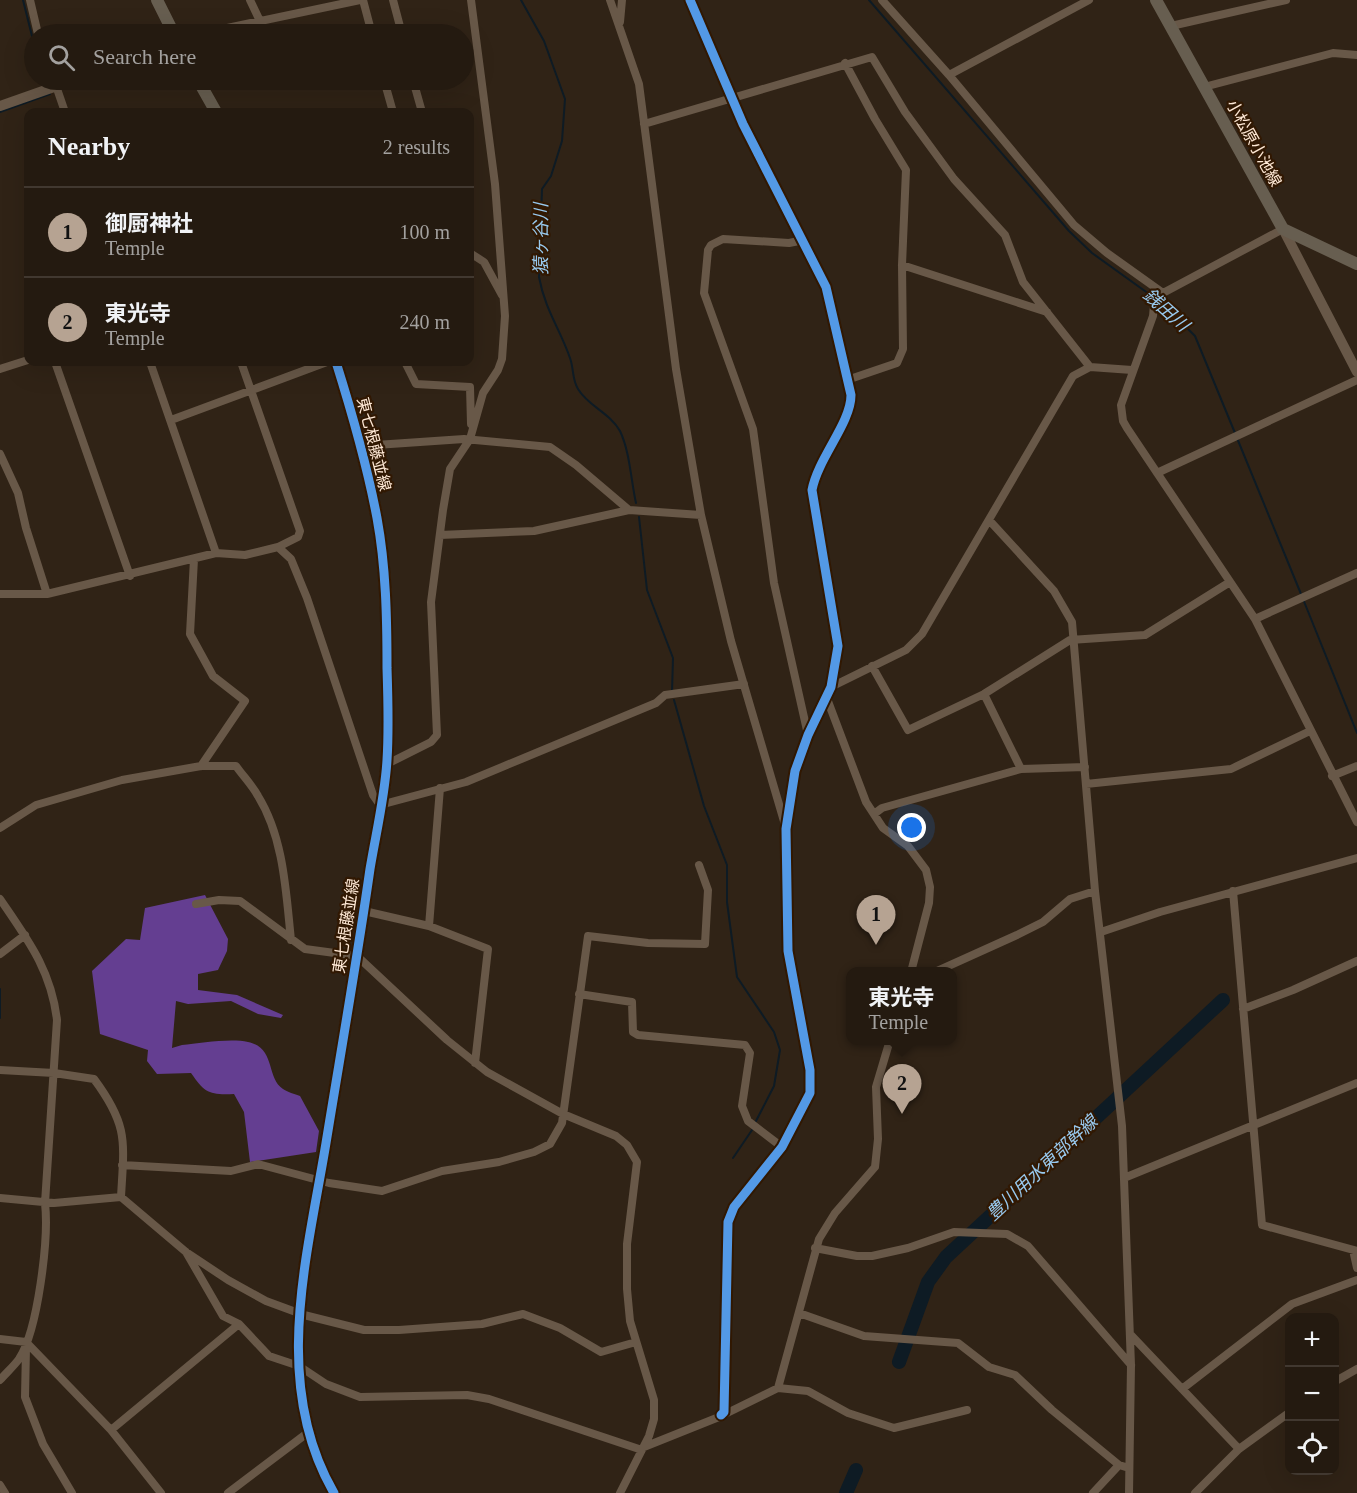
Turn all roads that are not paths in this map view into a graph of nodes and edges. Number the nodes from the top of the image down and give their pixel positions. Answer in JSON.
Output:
{"nodes":[{"id":1,"x":30,"y":0,"type":"edge"},
{"id":2,"x":157,"y":0,"type":"edge"},
{"id":3,"x":250,"y":0,"type":"edge"},
{"id":4,"x":362,"y":0,"type":"edge"},
{"id":5,"x":393,"y":0,"type":"edge"},
{"id":6,"x":471,"y":0,"type":"edge"},
{"id":7,"x":610,"y":0,"type":"edge"},
{"id":8,"x":622,"y":0,"type":"edge"},
{"id":9,"x":690,"y":0,"type":"edge"},
{"id":10,"x":882,"y":0,"type":"edge"},
{"id":11,"x":1089,"y":0,"type":"edge"},
{"id":12,"x":1156,"y":0,"type":"edge"},
{"id":13,"x":1286,"y":0,"type":"edge"},
{"id":14,"x":260,"y":21,"type":"junction"},
{"id":15,"x":36,"y":24,"type":"edge"},
{"id":16,"x":169,"y":24,"type":"edge"},
{"id":17,"x":246,"y":24,"type":"edge"},
{"id":18,"x":369,"y":24,"type":"edge"},
{"id":19,"x":399,"y":24,"type":"edge"},
{"id":20,"x":619,"y":25,"type":"junction"},
{"id":21,"x":1172,"y":26,"type":"junction"},
{"id":22,"x":1357,"y":55,"type":"edge"},
{"id":23,"x":845,"y":63,"type":"junction"},
{"id":24,"x":949,"y":75,"type":"junction"},
{"id":25,"x":1204,"y":87,"type":"junction"},
{"id":26,"x":38,"y":90,"type":"edge"},
{"id":27,"x":57,"y":90,"type":"edge"},
{"id":28,"x":204,"y":90,"type":"edge"},
{"id":29,"x":387,"y":90,"type":"edge"},
{"id":30,"x":416,"y":90,"type":"edge"},
{"id":31,"x":734,"y":98,"type":"junction"},
{"id":32,"x":0,"y":106,"type":"edge"},
{"id":33,"x":64,"y":108,"type":"edge"},
{"id":34,"x":214,"y":108,"type":"edge"},
{"id":35,"x":392,"y":108,"type":"edge"},
{"id":36,"x":421,"y":108,"type":"edge"},
{"id":37,"x":644,"y":124,"type":"junction"},
{"id":38,"x":1283,"y":229,"type":"junction"},
{"id":39,"x":804,"y":240,"type":"junction"},
{"id":40,"x":474,"y":255,"type":"edge"},
{"id":41,"x":1357,"y":264,"type":"edge"},
{"id":42,"x":902,"y":265,"type":"junction"},
{"id":43,"x":1163,"y":293,"type":"junction"},
{"id":44,"x":504,"y":298,"type":"junction"},
{"id":45,"x":1047,"y":312,"type":"junction"},
{"id":46,"x":24,"y":361,"type":"edge"},
{"id":47,"x":57,"y":366,"type":"edge"},
{"id":48,"x":151,"y":366,"type":"edge"},
{"id":49,"x":243,"y":366,"type":"edge"},
{"id":50,"x":317,"y":366,"type":"edge"},
{"id":51,"x":337,"y":366,"type":"edge"},
{"id":52,"x":407,"y":366,"type":"edge"},
{"id":53,"x":1090,"y":367,"type":"junction"},
{"id":54,"x":0,"y":369,"type":"edge"},
{"id":55,"x":1132,"y":370,"type":"junction"},
{"id":56,"x":1357,"y":372,"type":"edge"},
{"id":57,"x":847,"y":380,"type":"junction"},
{"id":58,"x":1357,"y":380,"type":"edge"},
{"id":59,"x":252,"y":391,"type":"junction"},
{"id":60,"x":171,"y":420,"type":"junction"},
{"id":61,"x":470,"y":439,"type":"junction"},
{"id":62,"x":361,"y":446,"type":"junction"},
{"id":63,"x":0,"y":454,"type":"edge"},
{"id":64,"x":1157,"y":473,"type":"junction"},
{"id":65,"x":629,"y":510,"type":"junction"},
{"id":66,"x":701,"y":515,"type":"junction"},
{"id":67,"x":989,"y":520,"type":"junction"},
{"id":68,"x":440,"y":535,"type":"junction"},
{"id":69,"x":278,"y":547,"type":"junction"},
{"id":70,"x":216,"y":553,"type":"junction"},
{"id":71,"x":194,"y":559,"type":"junction"},
{"id":72,"x":1357,"y":573,"type":"edge"},
{"id":73,"x":130,"y":576,"type":"junction"},
{"id":74,"x":1230,"y":582,"type":"junction"},
{"id":75,"x":0,"y":594,"type":"edge"},
{"id":76,"x":47,"y":594,"type":"junction"},
{"id":77,"x":1255,"y":620,"type":"junction"},
{"id":78,"x":1073,"y":639,"type":"junction"},
{"id":79,"x":872,"y":666,"type":"junction"},
{"id":80,"x":744,"y":684,"type":"junction"},
{"id":81,"x":831,"y":687,"type":"junction"},
{"id":82,"x":984,"y":694,"type":"junction"},
{"id":83,"x":826,"y":696,"type":"junction"},
{"id":84,"x":1310,"y":731,"type":"junction"},
{"id":85,"x":808,"y":735,"type":"junction"},
{"id":86,"x":387,"y":764,"type":"junction"},
{"id":87,"x":201,"y":766,"type":"junction"},
{"id":88,"x":1357,"y":766,"type":"edge"},
{"id":89,"x":1085,"y":767,"type":"junction"},
{"id":90,"x":1021,"y":769,"type":"junction"},
{"id":91,"x":1332,"y":776,"type":"junction"},
{"id":92,"x":1086,"y":784,"type":"junction"},
{"id":93,"x":440,"y":788,"type":"junction"},
{"id":94,"x":380,"y":805,"type":"junction"},
{"id":95,"x":874,"y":814,"type":"junction"},
{"id":96,"x":1357,"y":822,"type":"edge"},
{"id":97,"x":0,"y":828,"type":"edge"},
{"id":98,"x":786,"y":829,"type":"junction"},
{"id":99,"x":1357,"y":858,"type":"edge"},
{"id":100,"x":699,"y":865,"type":"dead end"},
{"id":101,"x":1095,"y":891,"type":"junction"},
{"id":102,"x":1233,"y":891,"type":"junction"},
{"id":103,"x":0,"y":899,"type":"edge"},
{"id":104,"x":196,"y":904,"type":"dead end"},
{"id":105,"x":364,"y":911,"type":"junction"},
{"id":106,"x":429,"y":926,"type":"junction"},
{"id":107,"x":1101,"y":932,"type":"junction"},
{"id":108,"x":25,"y":935,"type":"junction"},
{"id":109,"x":291,"y":940,"type":"junction"},
{"id":110,"x":0,"y":954,"type":"edge"},
{"id":111,"x":357,"y":956,"type":"junction"},
{"id":112,"x":1357,"y":961,"type":"edge"},
{"id":113,"x":912,"y":967,"type":"edge"},
{"id":114,"x":946,"y":967,"type":"edge"},
{"id":115,"x":579,"y":994,"type":"junction"},
{"id":116,"x":1243,"y":1009,"type":"junction"},
{"id":117,"x":889,"y":1045,"type":"edge"},
{"id":118,"x":475,"y":1063,"type":"junction"},
{"id":119,"x":0,"y":1070,"type":"edge"},
{"id":120,"x":54,"y":1073,"type":"junction"},
{"id":121,"x":1357,"y":1083,"type":"edge"},
{"id":122,"x":562,"y":1114,"type":"junction"},
{"id":123,"x":1253,"y":1126,"type":"junction"},
{"id":124,"x":782,"y":1147,"type":"junction"},
{"id":125,"x":123,"y":1164,"type":"junction"},
{"id":126,"x":1124,"y":1178,"type":"junction"},
{"id":127,"x":320,"y":1179,"type":"junction"},
{"id":128,"x":121,"y":1197,"type":"junction"},
{"id":129,"x":0,"y":1198,"type":"edge"},
{"id":130,"x":45,"y":1203,"type":"junction"},
{"id":131,"x":815,"y":1248,"type":"junction"},
{"id":132,"x":1355,"y":1251,"type":"edge"},
{"id":133,"x":186,"y":1252,"type":"junction"},
{"id":134,"x":1357,"y":1268,"type":"edge"},
{"id":135,"x":1357,"y":1280,"type":"edge"},
{"id":136,"x":298,"y":1313,"type":"junction"},
{"id":137,"x":799,"y":1313,"type":"junction"},
{"id":138,"x":239,"y":1324,"type":"junction"},
{"id":139,"x":1130,"y":1334,"type":"junction"},
{"id":140,"x":0,"y":1339,"type":"edge"},
{"id":141,"x":26,"y":1341,"type":"junction"},
{"id":142,"x":636,"y":1342,"type":"junction"},
{"id":143,"x":1131,"y":1365,"type":"junction"},
{"id":144,"x":299,"y":1366,"type":"junction"},
{"id":145,"x":1357,"y":1369,"type":"edge"},
{"id":146,"x":0,"y":1380,"type":"edge"},
{"id":147,"x":1339,"y":1380,"type":"edge"},
{"id":148,"x":778,"y":1388,"type":"junction"},
{"id":149,"x":1182,"y":1389,"type":"junction"},
{"id":150,"x":967,"y":1410,"type":"dead end"},
{"id":151,"x":722,"y":1415,"type":"junction"},
{"id":152,"x":1285,"y":1416,"type":"edge"},
{"id":153,"x":111,"y":1430,"type":"junction"},
{"id":154,"x":310,"y":1431,"type":"junction"},
{"id":155,"x":643,"y":1449,"type":"junction"},
{"id":156,"x":1239,"y":1449,"type":"junction"},
{"id":157,"x":1119,"y":1465,"type":"junction"},
{"id":158,"x":1129,"y":1468,"type":"junction"},
{"id":159,"x":0,"y":1485,"type":"edge"},
{"id":160,"x":5,"y":1493,"type":"edge"},
{"id":161,"x":72,"y":1493,"type":"edge"},
{"id":162,"x":161,"y":1493,"type":"edge"},
{"id":163,"x":228,"y":1493,"type":"edge"},
{"id":164,"x":334,"y":1493,"type":"edge"},
{"id":165,"x":620,"y":1493,"type":"edge"},
{"id":166,"x":1093,"y":1493,"type":"edge"},
{"id":167,"x":1129,"y":1493,"type":"edge"},
{"id":168,"x":1195,"y":1493,"type":"edge"}],
"edges":[{"from":1,"to":15,"type":"street"},
{"from":2,"to":16,"type":"main road"},
{"from":3,"to":14,"type":"street"},
{"from":4,"to":14,"type":"street"},
{"from":4,"to":18,"type":"street"},
{"from":5,"to":19,"type":"street"},
{"from":6,"to":44,"type":"street"},
{"from":7,"to":20,"type":"street"},
{"from":8,"to":20,"type":"street"},
{"from":9,"to":31,"type":"street"},
{"from":10,"to":24,"type":"street"},
{"from":11,"to":24,"type":"street"},
{"from":12,"to":21,"type":"main road","name":"小松原小池線"},
{"from":13,"to":21,"type":"street"},
{"from":14,"to":17,"type":"street"},
{"from":20,"to":37,"type":"street"},
{"from":21,"to":25,"type":"main road","name":"小松原小池線"},
{"from":22,"to":25,"type":"street"},
{"from":23,"to":31,"type":"street"},
{"from":23,"to":42,"type":"street"},
{"from":23,"to":45,"type":"street"},
{"from":24,"to":43,"type":"street"},
{"from":25,"to":38,"type":"main road","name":"小松原小池線"},
{"from":26,"to":32,"type":"street"},
{"from":27,"to":33,"type":"street"},
{"from":28,"to":34,"type":"main road"},
{"from":29,"to":35,"type":"street"},
{"from":30,"to":36,"type":"street"},
{"from":31,"to":37,"type":"street"},
{"from":31,"to":39,"type":"street"},
{"from":37,"to":66,"type":"street"},
{"from":38,"to":41,"type":"main road"},
{"from":38,"to":43,"type":"street"},
{"from":38,"to":56,"type":"street"},
{"from":39,"to":57,"type":"street"},
{"from":39,"to":85,"type":"street"},
{"from":40,"to":44,"type":"street"},
{"from":42,"to":45,"type":"street"},
{"from":42,"to":57,"type":"street"},
{"from":43,"to":55,"type":"street"},
{"from":44,"to":61,"type":"street"},
{"from":45,"to":53,"type":"street"},
{"from":46,"to":54,"type":"street"},
{"from":47,"to":73,"type":"street"},
{"from":48,"to":60,"type":"street"},
{"from":49,"to":59,"type":"street"},
{"from":50,"to":59,"type":"street"},
{"from":51,"to":62,"type":"main road","name":"東七根藤並線"},
{"from":52,"to":61,"type":"street"},
{"from":53,"to":55,"type":"street"},
{"from":53,"to":67,"type":"street"},
{"from":55,"to":64,"type":"street"},
{"from":57,"to":81,"type":"street"},
{"from":58,"to":64,"type":"street"},
{"from":59,"to":60,"type":"street"},
{"from":59,"to":69,"type":"street"},
{"from":60,"to":70,"type":"street"},
{"from":61,"to":62,"type":"street"},
{"from":61,"to":65,"type":"street"},
{"from":61,"to":68,"type":"street"},
{"from":62,"to":86,"type":"main road","name":"東七根藤並線"},
{"from":63,"to":76,"type":"street"},
{"from":64,"to":74,"type":"street"},
{"from":65,"to":66,"type":"street"},
{"from":65,"to":68,"type":"street"},
{"from":66,"to":80,"type":"street"},
{"from":67,"to":78,"type":"street"},
{"from":67,"to":79,"type":"street"},
{"from":68,"to":86,"type":"street"},
{"from":69,"to":70,"type":"street"},
{"from":69,"to":94,"type":"street"},
{"from":70,"to":71,"type":"street"},
{"from":71,"to":73,"type":"street"},
{"from":71,"to":87,"type":"street"},
{"from":72,"to":77,"type":"street"},
{"from":73,"to":76,"type":"street"},
{"from":74,"to":77,"type":"street"},
{"from":74,"to":78,"type":"street"},
{"from":75,"to":76,"type":"street"},
{"from":77,"to":84,"type":"street"},
{"from":78,"to":82,"type":"street"},
{"from":78,"to":89,"type":"street"},
{"from":79,"to":81,"type":"street"},
{"from":79,"to":82,"type":"street"},
{"from":80,"to":93,"type":"street"},
{"from":80,"to":98,"type":"street"},
{"from":81,"to":83,"type":"street"},
{"from":82,"to":90,"type":"street"},
{"from":83,"to":85,"type":"street"},
{"from":83,"to":95,"type":"street"},
{"from":84,"to":91,"type":"street"},
{"from":84,"to":92,"type":"street"},
{"from":85,"to":98,"type":"street"},
{"from":86,"to":94,"type":"main road","name":"東七根藤並線"},
{"from":87,"to":97,"type":"street"},
{"from":87,"to":109,"type":"street"},
{"from":88,"to":91,"type":"street"},
{"from":89,"to":90,"type":"street"},
{"from":89,"to":92,"type":"street"},
{"from":90,"to":95,"type":"street"},
{"from":91,"to":96,"type":"street"},
{"from":92,"to":101,"type":"street"},
{"from":93,"to":94,"type":"street"},
{"from":93,"to":106,"type":"street"},
{"from":94,"to":105,"type":"main road","name":"東七根藤並線"},
{"from":95,"to":113,"type":"street"},
{"from":98,"to":124,"type":"street"},
{"from":99,"to":102,"type":"street"},
{"from":100,"to":115,"type":"street"},
{"from":101,"to":107,"type":"street"},
{"from":101,"to":114,"type":"street"},
{"from":102,"to":107,"type":"street"},
{"from":102,"to":116,"type":"street"},
{"from":103,"to":108,"type":"street"},
{"from":104,"to":109,"type":"street"},
{"from":105,"to":106,"type":"street"},
{"from":105,"to":111,"type":"main road","name":"東七根藤並線"},
{"from":106,"to":118,"type":"street"},
{"from":107,"to":126,"type":"street"},
{"from":108,"to":110,"type":"street"},
{"from":108,"to":120,"type":"street"},
{"from":109,"to":111,"type":"street"},
{"from":111,"to":118,"type":"street"},
{"from":111,"to":127,"type":"main road","name":"東七根藤並線"},
{"from":112,"to":116,"type":"street"},
{"from":115,"to":122,"type":"street"},
{"from":115,"to":124,"type":"street"},
{"from":116,"to":123,"type":"street"},
{"from":117,"to":131,"type":"street"},
{"from":118,"to":122,"type":"street"},
{"from":119,"to":120,"type":"street"},
{"from":120,"to":125,"type":"street"},
{"from":120,"to":130,"type":"street"},
{"from":121,"to":123,"type":"street"},
{"from":122,"to":127,"type":"street"},
{"from":122,"to":142,"type":"street"},
{"from":123,"to":126,"type":"street"},
{"from":123,"to":132,"type":"street"},
{"from":124,"to":151,"type":"street"},
{"from":125,"to":127,"type":"street"},
{"from":125,"to":128,"type":"street"},
{"from":126,"to":139,"type":"street"},
{"from":127,"to":136,"type":"main road","name":"東七根藤並線"},
{"from":128,"to":130,"type":"street"},
{"from":128,"to":133,"type":"street"},
{"from":129,"to":130,"type":"street"},
{"from":130,"to":141,"type":"street"},
{"from":131,"to":137,"type":"street"},
{"from":131,"to":143,"type":"street"},
{"from":132,"to":134,"type":"street"},
{"from":133,"to":136,"type":"street"},
{"from":133,"to":138,"type":"street"},
{"from":135,"to":149,"type":"street"},
{"from":136,"to":142,"type":"street"},
{"from":136,"to":144,"type":"main road","name":"東七根藤並線"},
{"from":137,"to":148,"type":"street"},
{"from":137,"to":157,"type":"street"},
{"from":138,"to":144,"type":"street"},
{"from":138,"to":153,"type":"street"},
{"from":139,"to":143,"type":"street"},
{"from":139,"to":149,"type":"street"},
{"from":140,"to":141,"type":"street"},
{"from":141,"to":146,"type":"street"},
{"from":141,"to":153,"type":"street"},
{"from":141,"to":161,"type":"street"},
{"from":142,"to":155,"type":"street"},
{"from":143,"to":158,"type":"street"},
{"from":144,"to":154,"type":"main road","name":"東七根藤並線"},
{"from":144,"to":155,"type":"street"},
{"from":145,"to":147,"type":"street"},
{"from":148,"to":150,"type":"street"},
{"from":148,"to":151,"type":"street"},
{"from":149,"to":156,"type":"street"},
{"from":151,"to":155,"type":"street"},
{"from":152,"to":156,"type":"street"},
{"from":153,"to":162,"type":"street"},
{"from":154,"to":163,"type":"street"},
{"from":154,"to":164,"type":"main road","name":"東七根藤並線"},
{"from":155,"to":165,"type":"street"},
{"from":156,"to":168,"type":"street"},
{"from":157,"to":158,"type":"street"},
{"from":157,"to":166,"type":"street"},
{"from":158,"to":167,"type":"street"},
{"from":159,"to":160,"type":"street"}]}
